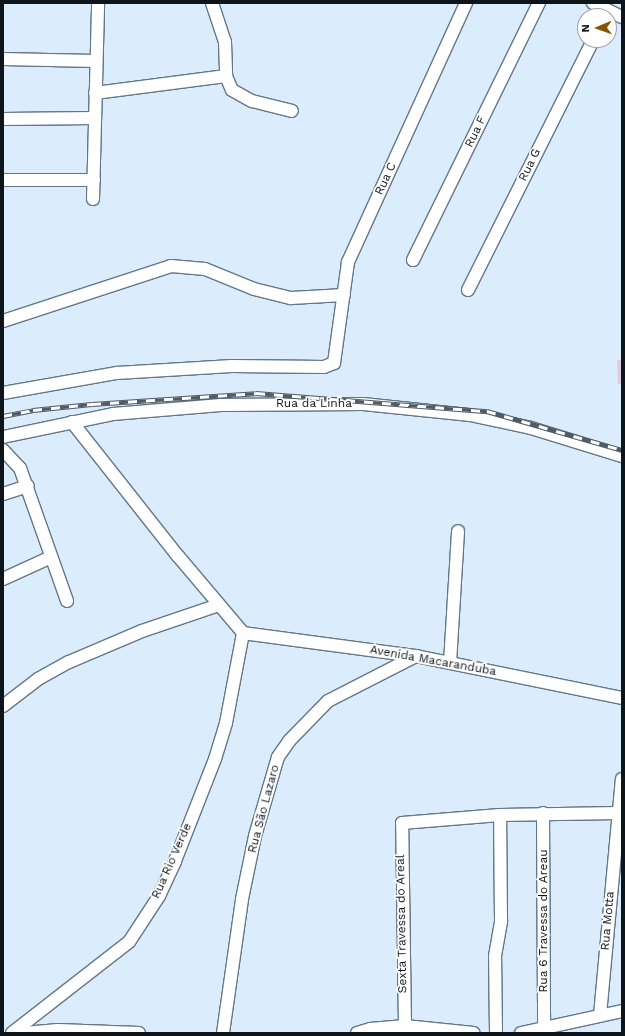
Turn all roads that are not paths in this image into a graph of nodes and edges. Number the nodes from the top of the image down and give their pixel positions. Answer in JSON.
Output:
{"nodes":[{"id":1,"x":98,"y":3,"type":"edge"},
{"id":2,"x":212,"y":3,"type":"edge"},
{"id":3,"x":466,"y":3,"type":"edge"},
{"id":4,"x":539,"y":3,"type":"edge"},
{"id":5,"x":593,"y":3,"type":"edge"},
{"id":6,"x":604,"y":8,"type":"edge"},
{"id":7,"x":589,"y":48,"type":"edge"},
{"id":8,"x":3,"y":59,"type":"edge"},
{"id":9,"x":95,"y":61,"type":"junction"},
{"id":10,"x":226,"y":76,"type":"junction"},
{"id":11,"x":95,"y":93,"type":"junction"},
{"id":12,"x":292,"y":111,"type":"dead end"},
{"id":13,"x":3,"y":118,"type":"edge"},
{"id":14,"x":95,"y":118,"type":"junction"},
{"id":15,"x":3,"y":180,"type":"edge"},
{"id":16,"x":94,"y":180,"type":"junction"},
{"id":17,"x":93,"y":199,"type":"dead end"},
{"id":18,"x":413,"y":260,"type":"dead end"},
{"id":19,"x":468,"y":290,"type":"dead end"},
{"id":20,"x":344,"y":295,"type":"junction"},
{"id":21,"x":3,"y":322,"type":"edge"},
{"id":22,"x":3,"y":393,"type":"edge"},
{"id":23,"x":72,"y":422,"type":"junction"},
{"id":24,"x":3,"y":437,"type":"edge"},
{"id":25,"x":3,"y":450,"type":"edge"},
{"id":26,"x":622,"y":456,"type":"edge"},
{"id":27,"x":28,"y":486,"type":"junction"},
{"id":28,"x":3,"y":494,"type":"edge"},
{"id":29,"x":458,"y":531,"type":"dead end"},
{"id":30,"x":51,"y":557,"type":"junction"},
{"id":31,"x":3,"y":579,"type":"edge"},
{"id":32,"x":67,"y":602,"type":"dead end"},
{"id":33,"x":219,"y":605,"type":"junction"},
{"id":34,"x":243,"y":633,"type":"junction"},
{"id":35,"x":416,"y":656,"type":"junction"},
{"id":36,"x":450,"y":663,"type":"junction"},
{"id":37,"x":622,"y":698,"type":"edge"},
{"id":38,"x":3,"y":706,"type":"edge"},
{"id":39,"x":622,"y":779,"type":"edge"},
{"id":40,"x":543,"y":813,"type":"junction"},
{"id":41,"x":618,"y":813,"type":"junction"},
{"id":42,"x":500,"y":814,"type":"junction"},
{"id":43,"x":622,"y":1011,"type":"edge"},
{"id":44,"x":600,"y":1015,"type":"junction"},
{"id":45,"x":400,"y":1028,"type":"edge"},
{"id":46,"x":370,"y":1031,"type":"edge"},
{"id":47,"x":539,"y":1031,"type":"edge"},
{"id":48,"x":12,"y":1033,"type":"edge"},
{"id":49,"x":24,"y":1033,"type":"edge"},
{"id":50,"x":139,"y":1033,"type":"edge"},
{"id":51,"x":222,"y":1033,"type":"edge"},
{"id":52,"x":357,"y":1033,"type":"edge"},
{"id":53,"x":474,"y":1033,"type":"edge"},
{"id":54,"x":496,"y":1033,"type":"edge"},
{"id":55,"x":521,"y":1033,"type":"edge"}],
"edges":[{"from":1,"to":9,"type":"street"},
{"from":2,"to":10,"type":"street"},
{"from":3,"to":20,"type":"street","name":"Rua C"},
{"from":4,"to":18,"type":"street","name":"Rua F"},
{"from":5,"to":6,"type":"street"},
{"from":7,"to":19,"type":"street","name":"Rua G"},
{"from":8,"to":9,"type":"street"},
{"from":9,"to":11,"type":"street"},
{"from":10,"to":11,"type":"street"},
{"from":10,"to":12,"type":"street"},
{"from":11,"to":14,"type":"street"},
{"from":13,"to":14,"type":"street"},
{"from":14,"to":16,"type":"street"},
{"from":15,"to":16,"type":"street"},
{"from":16,"to":17,"type":"street"},
{"from":20,"to":21,"type":"street"},
{"from":20,"to":22,"type":"street","name":"Rua C"},
{"from":23,"to":24,"type":"street","name":"Rua da Linha"},
{"from":23,"to":26,"type":"street","name":"Rua da Linha"},
{"from":23,"to":33,"type":"street"},
{"from":25,"to":27,"type":"street"},
{"from":27,"to":28,"type":"street"},
{"from":27,"to":30,"type":"street"},
{"from":29,"to":36,"type":"street"},
{"from":30,"to":31,"type":"street"},
{"from":30,"to":32,"type":"street"},
{"from":33,"to":34,"type":"street"},
{"from":33,"to":38,"type":"street"},
{"from":34,"to":35,"type":"street","name":"Avenida Macaranduba"},
{"from":34,"to":48,"type":"street","name":"Rua Rio Verde"},
{"from":35,"to":36,"type":"street","name":"Avenida Macaranduba"},
{"from":35,"to":51,"type":"street","name":"Rua São Lazaro"},
{"from":36,"to":37,"type":"street","name":"Avenida Macaranduba"},
{"from":39,"to":41,"type":"street","name":"Rua Motta"},
{"from":40,"to":41,"type":"street"},
{"from":40,"to":42,"type":"street"},
{"from":40,"to":47,"type":"street","name":"Rua 6 Travessa do Areau"},
{"from":41,"to":44,"type":"street","name":"Rua Motta"},
{"from":42,"to":45,"type":"street","name":"Sexta Travessa do Areal"},
{"from":42,"to":54,"type":"street"},
{"from":43,"to":44,"type":"street"},
{"from":44,"to":47,"type":"street"},
{"from":45,"to":46,"type":"street"},
{"from":45,"to":53,"type":"street"},
{"from":46,"to":52,"type":"street"},
{"from":47,"to":55,"type":"street"},
{"from":49,"to":50,"type":"street"}]}
